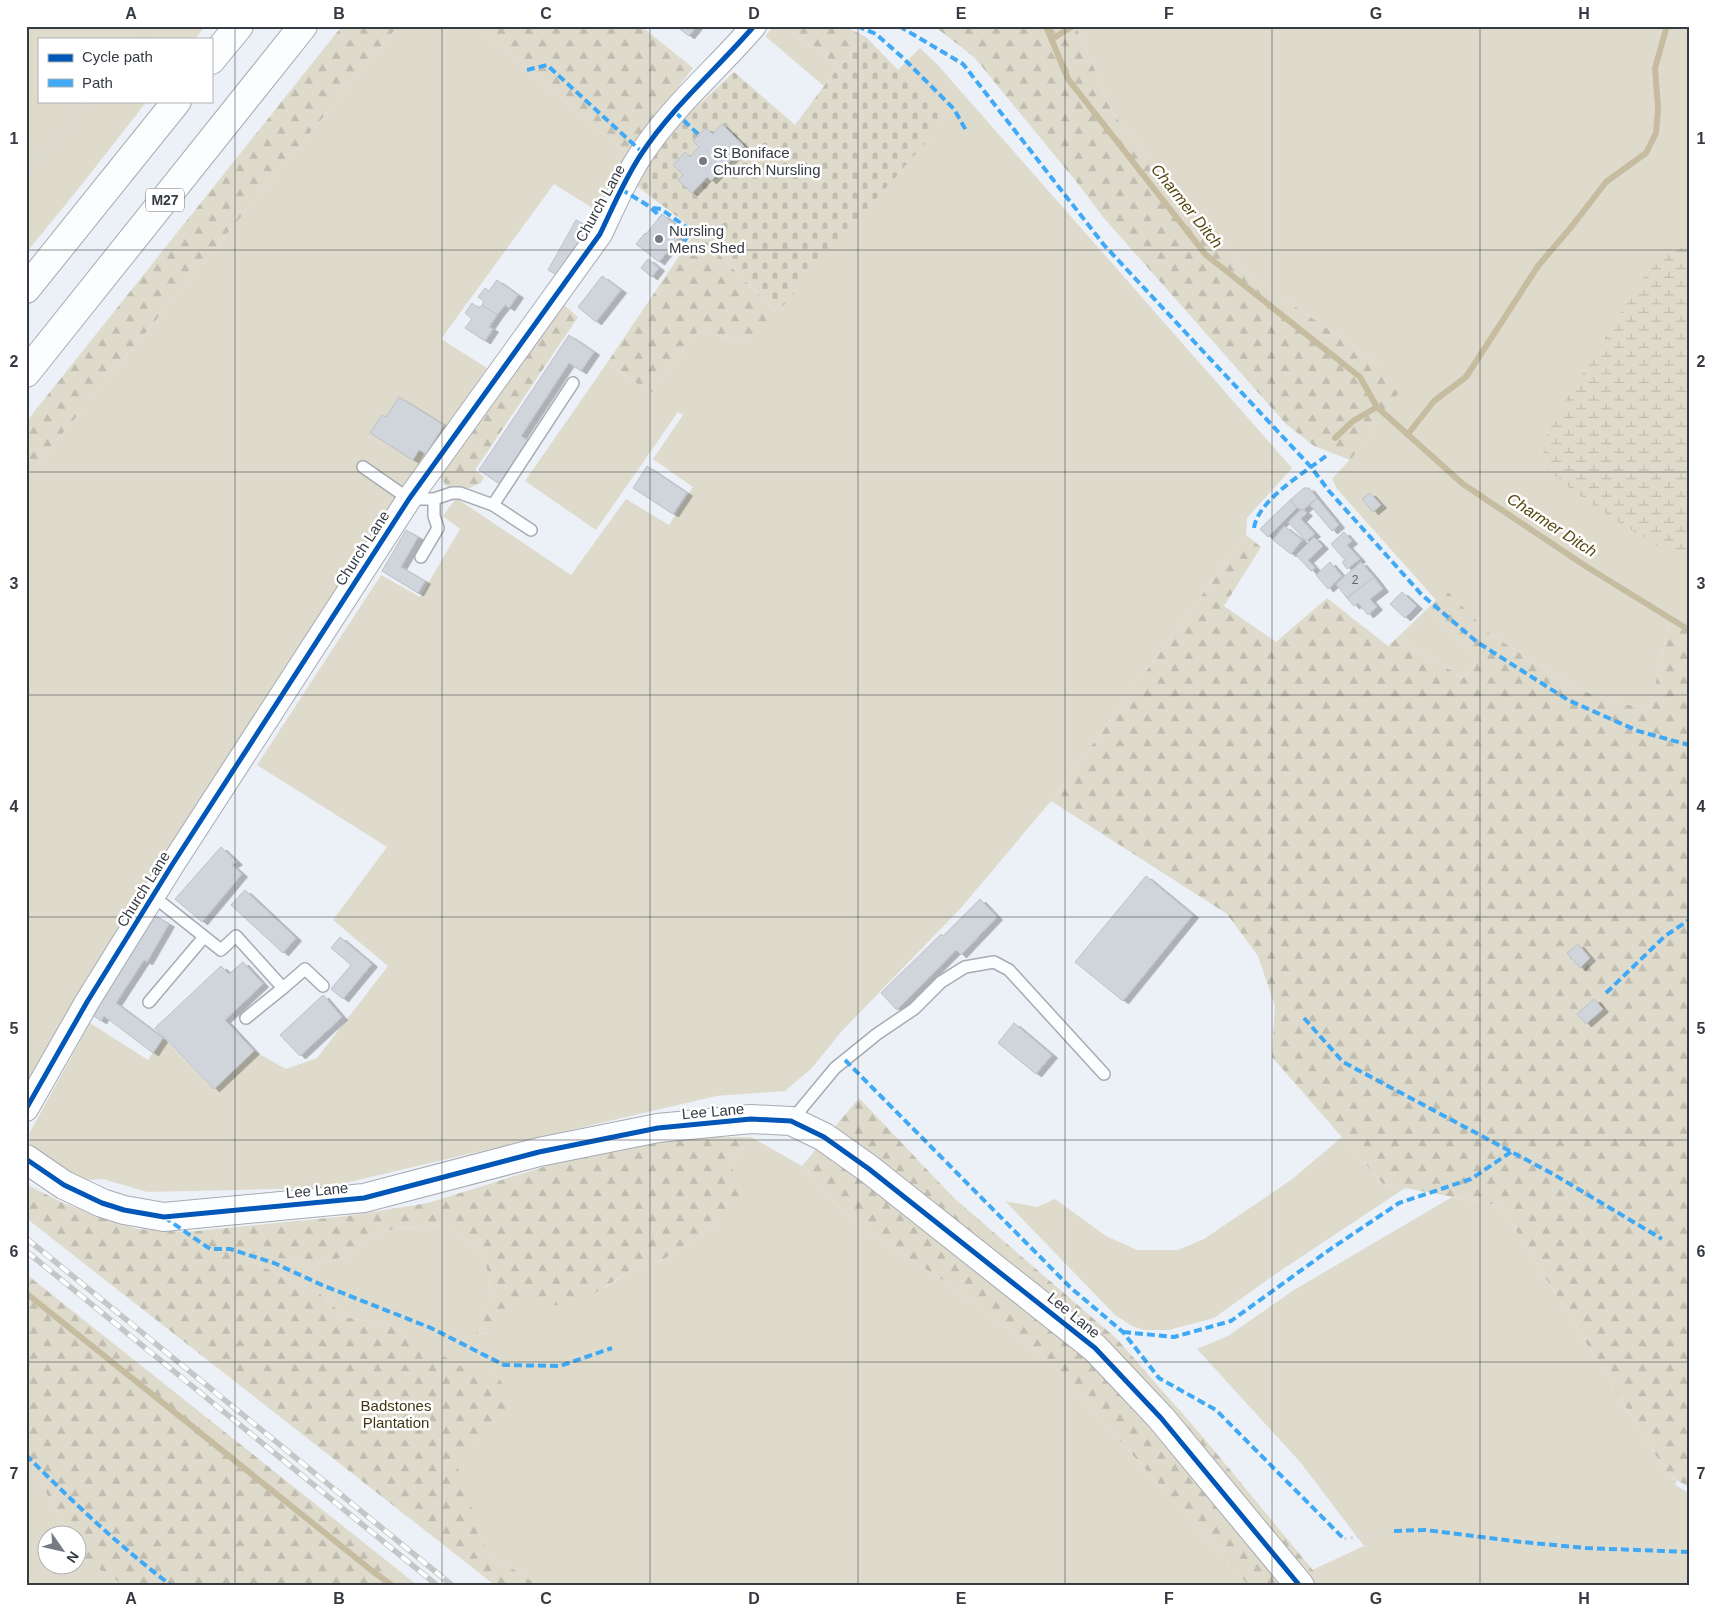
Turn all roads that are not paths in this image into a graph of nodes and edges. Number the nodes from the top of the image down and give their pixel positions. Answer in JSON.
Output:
{"nodes":[{"id":1,"x":238,"y":26,"type":"edge"},
{"id":2,"x":303,"y":26,"type":"edge"},
{"id":3,"x":754,"y":26,"type":"edge"},
{"id":4,"x":212,"y":59,"type":"edge"},
{"id":5,"x":176,"y":102,"type":"edge"},
{"id":6,"x":26,"y":289,"type":"edge"},
{"id":7,"x":26,"y":373,"type":"edge"},
{"id":8,"x":573,"y":383,"type":"dead end"},
{"id":9,"x":364,"y":467,"type":"dead end"},
{"id":10,"x":409,"y":499,"type":"junction"},
{"id":11,"x":434,"y":499,"type":"junction"},
{"id":12,"x":493,"y":505,"type":"junction"},
{"id":13,"x":531,"y":530,"type":"dead end"},
{"id":14,"x":420,"y":557,"type":"dead end"},
{"id":15,"x":153,"y":896,"type":"junction"},
{"id":16,"x":204,"y":937,"type":"junction"},
{"id":17,"x":323,"y":986,"type":"dead end"},
{"id":18,"x":283,"y":988,"type":"junction"},
{"id":19,"x":148,"y":1002,"type":"dead end"},
{"id":20,"x":246,"y":1018,"type":"dead end"},
{"id":21,"x":1104,"y":1074,"type":"dead end"},
{"id":22,"x":26,"y":1109,"type":"edge"},
{"id":23,"x":792,"y":1121,"type":"junction"},
{"id":24,"x":26,"y":1159,"type":"edge"},
{"id":25,"x":1300,"y":1586,"type":"edge"}],
"edges":[{"from":1,"to":4,"type":"main road"},
{"from":2,"to":7,"type":"main road","number":"M27"},
{"from":3,"to":10,"type":"street","name":"Church Lane"},
{"from":5,"to":6,"type":"main road"},
{"from":8,"to":12,"type":"lane"},
{"from":9,"to":10,"type":"lane"},
{"from":10,"to":11,"type":"lane"},
{"from":10,"to":15,"type":"street","name":"Church Lane"},
{"from":11,"to":12,"type":"lane"},
{"from":11,"to":14,"type":"lane"},
{"from":12,"to":13,"type":"lane"},
{"from":15,"to":16,"type":"lane"},
{"from":15,"to":22,"type":"street","name":"Church Lane"},
{"from":16,"to":18,"type":"lane"},
{"from":16,"to":19,"type":"lane"},
{"from":17,"to":18,"type":"lane"},
{"from":18,"to":20,"type":"lane"},
{"from":21,"to":23,"type":"lane"},
{"from":23,"to":24,"type":"main road","name":"Lee Lane"},
{"from":23,"to":25,"type":"main road","name":"Lee Lane"}]}
